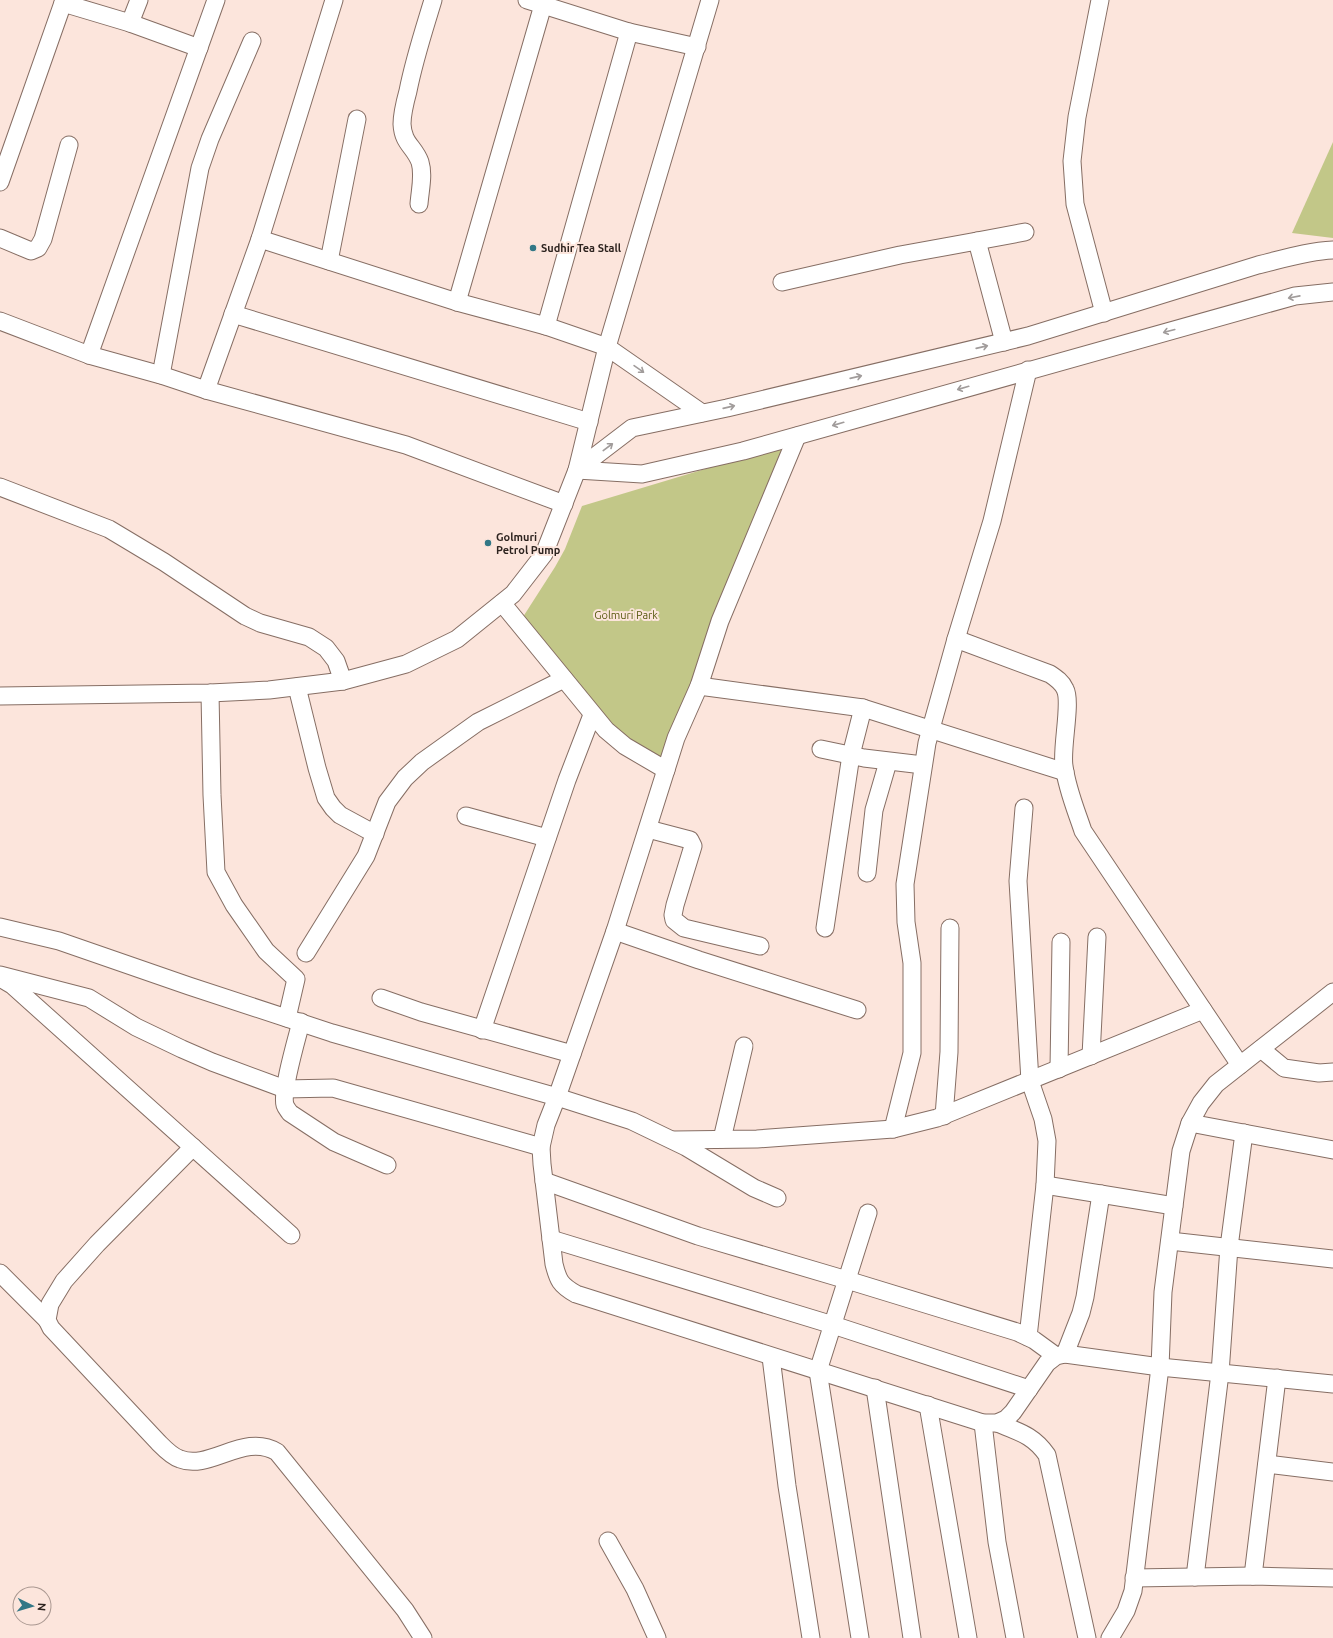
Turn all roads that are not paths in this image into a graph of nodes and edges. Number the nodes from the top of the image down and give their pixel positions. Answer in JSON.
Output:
{"nodes":[{"id":1,"x":139,"y":0,"type":"edge"},
{"id":2,"x":216,"y":0,"type":"edge"},
{"id":3,"x":334,"y":0,"type":"edge"},
{"id":4,"x":433,"y":0,"type":"edge"},
{"id":5,"x":710,"y":0,"type":"edge"},
{"id":6,"x":1100,"y":0,"type":"edge"},
{"id":7,"x":63,"y":1,"type":"edge"},
{"id":8,"x":535,"y":3,"type":"edge"},
{"id":9,"x":130,"y":23,"type":"junction"},
{"id":10,"x":629,"y":32,"type":"junction"},
{"id":11,"x":252,"y":41,"type":"dead end"},
{"id":12,"x":696,"y":47,"type":"junction"},
{"id":13,"x":199,"y":48,"type":"junction"},
{"id":14,"x":357,"y":119,"type":"dead end"},
{"id":15,"x":69,"y":145,"type":"dead end"},
{"id":16,"x":0,"y":182,"type":"edge"},
{"id":17,"x":419,"y":204,"type":"dead end"},
{"id":18,"x":1025,"y":232,"type":"dead end"},
{"id":19,"x":0,"y":238,"type":"edge"},
{"id":20,"x":260,"y":239,"type":"junction"},
{"id":21,"x":977,"y":241,"type":"junction"},
{"id":22,"x":1333,"y":250,"type":"edge"},
{"id":23,"x":329,"y":261,"type":"junction"},
{"id":24,"x":782,"y":282,"type":"dead end"},
{"id":25,"x":1333,"y":292,"type":"edge"},
{"id":26,"x":457,"y":302,"type":"junction"},
{"id":27,"x":1104,"y":313,"type":"junction"},
{"id":28,"x":233,"y":314,"type":"junction"},
{"id":29,"x":0,"y":322,"type":"edge"},
{"id":30,"x":546,"y":326,"type":"junction"},
{"id":31,"x":1004,"y":342,"type":"junction"},
{"id":32,"x":607,"y":347,"type":"junction"},
{"id":33,"x":89,"y":355,"type":"junction"},
{"id":34,"x":1028,"y":370,"type":"junction"},
{"id":35,"x":161,"y":375,"type":"junction"},
{"id":36,"x":206,"y":390,"type":"junction"},
{"id":37,"x":702,"y":413,"type":"junction"},
{"id":38,"x":589,"y":422,"type":"junction"},
{"id":39,"x":797,"y":436,"type":"junction"},
{"id":40,"x":576,"y":470,"type":"junction"},
{"id":41,"x":0,"y":487,"type":"edge"},
{"id":42,"x":564,"y":504,"type":"junction"},
{"id":43,"x":502,"y":603,"type":"junction"},
{"id":44,"x":956,"y":639,"type":"junction"},
{"id":45,"x":564,"y":679,"type":"junction"},
{"id":46,"x":342,"y":681,"type":"junction"},
{"id":47,"x":698,"y":686,"type":"junction"},
{"id":48,"x":297,"y":687,"type":"junction"},
{"id":49,"x":210,"y":693,"type":"junction"},
{"id":50,"x":0,"y":696,"type":"edge"},
{"id":51,"x":862,"y":708,"type":"junction"},
{"id":52,"x":592,"y":715,"type":"junction"},
{"id":53,"x":930,"y":729,"type":"junction"},
{"id":54,"x":821,"y":749,"type":"dead end"},
{"id":55,"x":851,"y":755,"type":"junction"},
{"id":56,"x":888,"y":762,"type":"junction"},
{"id":57,"x":924,"y":765,"type":"junction"},
{"id":58,"x":666,"y":770,"type":"junction"},
{"id":59,"x":1065,"y":772,"type":"junction"},
{"id":60,"x":1024,"y":808,"type":"dead end"},
{"id":61,"x":466,"y":816,"type":"dead end"},
{"id":62,"x":648,"y":828,"type":"junction"},
{"id":63,"x":375,"y":834,"type":"junction"},
{"id":64,"x":547,"y":838,"type":"junction"},
{"id":65,"x":867,"y":873,"type":"dead end"},
{"id":66,"x":0,"y":927,"type":"edge"},
{"id":67,"x":825,"y":928,"type":"dead end"},
{"id":68,"x":950,"y":928,"type":"dead end"},
{"id":69,"x":615,"y":931,"type":"junction"},
{"id":70,"x":1097,"y":937,"type":"dead end"},
{"id":71,"x":1061,"y":942,"type":"dead end"},
{"id":72,"x":760,"y":946,"type":"dead end"},
{"id":73,"x":306,"y":953,"type":"dead end"},
{"id":74,"x":0,"y":976,"type":"edge"},
{"id":75,"x":1333,"y":992,"type":"edge"},
{"id":76,"x":381,"y":998,"type":"dead end"},
{"id":77,"x":857,"y":1010,"type":"dead end"},
{"id":78,"x":1203,"y":1010,"type":"junction"},
{"id":79,"x":294,"y":1020,"type":"junction"},
{"id":80,"x":482,"y":1030,"type":"junction"},
{"id":81,"x":744,"y":1046,"type":"dead end"},
{"id":82,"x":1261,"y":1049,"type":"junction"},
{"id":83,"x":572,"y":1054,"type":"junction"},
{"id":84,"x":1091,"y":1056,"type":"junction"},
{"id":85,"x":1240,"y":1065,"type":"junction"},
{"id":86,"x":1059,"y":1069,"type":"junction"},
{"id":87,"x":1333,"y":1072,"type":"edge"},
{"id":88,"x":1030,"y":1081,"type":"junction"},
{"id":89,"x":285,"y":1089,"type":"junction"},
{"id":90,"x":557,"y":1097,"type":"junction"},
{"id":91,"x":944,"y":1116,"type":"junction"},
{"id":92,"x":1190,"y":1123,"type":"junction"},
{"id":93,"x":893,"y":1129,"type":"junction"},
{"id":94,"x":1244,"y":1133,"type":"junction"},
{"id":95,"x":722,"y":1139,"type":"junction"},
{"id":96,"x":671,"y":1140,"type":"junction"},
{"id":97,"x":193,"y":1147,"type":"junction"},
{"id":98,"x":541,"y":1147,"type":"junction"},
{"id":99,"x":1333,"y":1150,"type":"edge"},
{"id":100,"x":387,"y":1165,"type":"dead end"},
{"id":101,"x":544,"y":1181,"type":"junction"},
{"id":102,"x":1045,"y":1185,"type":"junction"},
{"id":103,"x":1101,"y":1194,"type":"junction"},
{"id":104,"x":777,"y":1198,"type":"dead end"},
{"id":105,"x":1174,"y":1206,"type":"junction"},
{"id":106,"x":868,"y":1213,"type":"dead end"},
{"id":107,"x":291,"y":1235,"type":"dead end"},
{"id":108,"x":551,"y":1239,"type":"junction"},
{"id":109,"x":1170,"y":1241,"type":"junction"},
{"id":110,"x":1229,"y":1247,"type":"junction"},
{"id":111,"x":1333,"y":1259,"type":"edge"},
{"id":112,"x":0,"y":1274,"type":"edge"},
{"id":113,"x":847,"y":1280,"type":"junction"},
{"id":114,"x":47,"y":1320,"type":"junction"},
{"id":115,"x":833,"y":1325,"type":"junction"},
{"id":116,"x":1028,"y":1337,"type":"junction"},
{"id":117,"x":1061,"y":1355,"type":"junction"},
{"id":118,"x":771,"y":1357,"type":"junction"},
{"id":119,"x":1160,"y":1367,"type":"junction"},
{"id":120,"x":818,"y":1371,"type":"junction"},
{"id":121,"x":1220,"y":1373,"type":"junction"},
{"id":122,"x":1277,"y":1378,"type":"junction"},
{"id":123,"x":1333,"y":1384,"type":"edge"},
{"id":124,"x":875,"y":1388,"type":"junction"},
{"id":125,"x":1029,"y":1389,"type":"junction"},
{"id":126,"x":928,"y":1405,"type":"junction"},
{"id":127,"x":990,"y":1423,"type":"junction"},
{"id":128,"x":1267,"y":1464,"type":"junction"},
{"id":129,"x":1333,"y":1472,"type":"edge"},
{"id":130,"x":608,"y":1541,"type":"dead end"},
{"id":131,"x":1253,"y":1576,"type":"junction"},
{"id":132,"x":1195,"y":1577,"type":"junction"},
{"id":133,"x":1134,"y":1578,"type":"junction"},
{"id":134,"x":1333,"y":1578,"type":"edge"},
{"id":135,"x":423,"y":1638,"type":"edge"},
{"id":136,"x":657,"y":1638,"type":"edge"},
{"id":137,"x":811,"y":1638,"type":"edge"},
{"id":138,"x":860,"y":1638,"type":"edge"},
{"id":139,"x":912,"y":1638,"type":"edge"},
{"id":140,"x":968,"y":1638,"type":"edge"},
{"id":141,"x":1015,"y":1638,"type":"edge"},
{"id":142,"x":1087,"y":1638,"type":"edge"},
{"id":143,"x":1110,"y":1638,"type":"edge"}],
"edges":[{"from":1,"to":9,"type":"street"},
{"from":2,"to":13,"type":"street"},
{"from":3,"to":20,"type":"street"},
{"from":4,"to":17,"type":"street"},
{"from":5,"to":12,"type":"street"},
{"from":6,"to":27,"type":"street"},
{"from":7,"to":9,"type":"street"},
{"from":7,"to":16,"type":"street"},
{"from":8,"to":10,"type":"street"},
{"from":8,"to":26,"type":"street"},
{"from":9,"to":13,"type":"street"},
{"from":10,"to":12,"type":"street"},
{"from":10,"to":30,"type":"street"},
{"from":11,"to":35,"type":"street"},
{"from":12,"to":32,"type":"street"},
{"from":13,"to":33,"type":"street"},
{"from":14,"to":23,"type":"street"},
{"from":15,"to":19,"type":"street"},
{"from":18,"to":21,"type":"street"},
{"from":20,"to":23,"type":"street"},
{"from":20,"to":28,"type":"street"},
{"from":21,"to":24,"type":"street"},
{"from":21,"to":31,"type":"street"},
{"from":22,"to":27,"type":"street"},
{"from":23,"to":26,"type":"street"},
{"from":25,"to":34,"type":"street","one_way":true},
{"from":26,"to":30,"type":"street"},
{"from":27,"to":31,"type":"street"},
{"from":28,"to":36,"type":"street"},
{"from":28,"to":38,"type":"street"},
{"from":29,"to":33,"type":"street"},
{"from":30,"to":32,"type":"street"},
{"from":37,"to":31,"type":"street","one_way":true},
{"from":32,"to":37,"type":"street","one_way":true},
{"from":32,"to":38,"type":"street"},
{"from":33,"to":35,"type":"street"},
{"from":34,"to":39,"type":"street","one_way":true},
{"from":34,"to":44,"type":"street"},
{"from":35,"to":36,"type":"street"},
{"from":36,"to":42,"type":"street"},
{"from":40,"to":37,"type":"street","one_way":true},
{"from":38,"to":40,"type":"street"},
{"from":39,"to":40,"type":"street"},
{"from":39,"to":47,"type":"street"},
{"from":40,"to":42,"type":"street"},
{"from":41,"to":46,"type":"street"},
{"from":42,"to":43,"type":"street"},
{"from":43,"to":45,"type":"street"},
{"from":43,"to":46,"type":"street"},
{"from":44,"to":53,"type":"street"},
{"from":44,"to":59,"type":"street"},
{"from":45,"to":52,"type":"street"},
{"from":45,"to":63,"type":"street"},
{"from":46,"to":48,"type":"street"},
{"from":47,"to":51,"type":"street"},
{"from":47,"to":58,"type":"street"},
{"from":48,"to":49,"type":"street"},
{"from":48,"to":63,"type":"street"},
{"from":49,"to":50,"type":"street"},
{"from":49,"to":79,"type":"street"},
{"from":51,"to":53,"type":"street"},
{"from":51,"to":55,"type":"street"},
{"from":52,"to":58,"type":"street"},
{"from":52,"to":64,"type":"street"},
{"from":53,"to":57,"type":"street"},
{"from":53,"to":59,"type":"street"},
{"from":54,"to":55,"type":"street"},
{"from":55,"to":56,"type":"street"},
{"from":55,"to":67,"type":"street"},
{"from":56,"to":57,"type":"street"},
{"from":56,"to":65,"type":"street"},
{"from":57,"to":93,"type":"street"},
{"from":58,"to":62,"type":"street"},
{"from":59,"to":78,"type":"street"},
{"from":60,"to":88,"type":"street"},
{"from":61,"to":64,"type":"street"},
{"from":62,"to":69,"type":"street"},
{"from":62,"to":72,"type":"street"},
{"from":63,"to":73,"type":"street"},
{"from":64,"to":80,"type":"street"},
{"from":66,"to":79,"type":"street"},
{"from":68,"to":91,"type":"street"},
{"from":69,"to":77,"type":"street"},
{"from":69,"to":83,"type":"street"},
{"from":70,"to":84,"type":"street"},
{"from":71,"to":86,"type":"street"},
{"from":74,"to":89,"type":"street"},
{"from":74,"to":97,"type":"street"},
{"from":75,"to":82,"type":"street"},
{"from":76,"to":80,"type":"street"},
{"from":78,"to":84,"type":"street"},
{"from":78,"to":85,"type":"street"},
{"from":79,"to":89,"type":"street"},
{"from":79,"to":90,"type":"street"},
{"from":80,"to":83,"type":"street"},
{"from":81,"to":95,"type":"street"},
{"from":82,"to":85,"type":"street"},
{"from":82,"to":87,"type":"street"},
{"from":83,"to":90,"type":"street"},
{"from":84,"to":86,"type":"street"},
{"from":85,"to":92,"type":"street"},
{"from":86,"to":88,"type":"street"},
{"from":88,"to":91,"type":"street"},
{"from":88,"to":102,"type":"street"},
{"from":89,"to":98,"type":"street"},
{"from":89,"to":100,"type":"street"},
{"from":90,"to":96,"type":"street"},
{"from":90,"to":98,"type":"street"},
{"from":91,"to":93,"type":"street"},
{"from":92,"to":94,"type":"street"},
{"from":92,"to":105,"type":"street"},
{"from":93,"to":95,"type":"street"},
{"from":94,"to":99,"type":"street"},
{"from":94,"to":110,"type":"street"},
{"from":95,"to":96,"type":"street"},
{"from":96,"to":104,"type":"street"},
{"from":97,"to":107,"type":"street"},
{"from":97,"to":114,"type":"street"},
{"from":98,"to":101,"type":"street"},
{"from":101,"to":108,"type":"street"},
{"from":101,"to":113,"type":"street"},
{"from":102,"to":103,"type":"street"},
{"from":102,"to":116,"type":"street"},
{"from":103,"to":105,"type":"street"},
{"from":103,"to":117,"type":"street"},
{"from":105,"to":109,"type":"street"},
{"from":106,"to":113,"type":"street"},
{"from":108,"to":115,"type":"street"},
{"from":108,"to":118,"type":"street"},
{"from":109,"to":110,"type":"street"},
{"from":109,"to":119,"type":"street"},
{"from":110,"to":111,"type":"street"},
{"from":110,"to":121,"type":"street"},
{"from":112,"to":114,"type":"street"},
{"from":113,"to":115,"type":"street"},
{"from":113,"to":116,"type":"street"},
{"from":114,"to":135,"type":"street"},
{"from":115,"to":120,"type":"street"},
{"from":115,"to":125,"type":"street"},
{"from":116,"to":117,"type":"street"},
{"from":117,"to":119,"type":"street"},
{"from":117,"to":125,"type":"street"},
{"from":118,"to":120,"type":"street"},
{"from":118,"to":137,"type":"street"},
{"from":119,"to":121,"type":"street"},
{"from":119,"to":133,"type":"street"},
{"from":120,"to":124,"type":"street"},
{"from":120,"to":138,"type":"street"},
{"from":121,"to":122,"type":"street"},
{"from":121,"to":132,"type":"street"},
{"from":122,"to":123,"type":"street"},
{"from":122,"to":128,"type":"street"},
{"from":124,"to":126,"type":"street"},
{"from":124,"to":139,"type":"street"},
{"from":125,"to":127,"type":"street"},
{"from":126,"to":127,"type":"street"},
{"from":126,"to":140,"type":"street"},
{"from":127,"to":141,"type":"street"},
{"from":127,"to":142,"type":"street"},
{"from":128,"to":129,"type":"street"},
{"from":128,"to":131,"type":"street"},
{"from":130,"to":136,"type":"street"},
{"from":131,"to":132,"type":"street"},
{"from":131,"to":134,"type":"street"},
{"from":132,"to":133,"type":"street"},
{"from":133,"to":143,"type":"street"}]}
